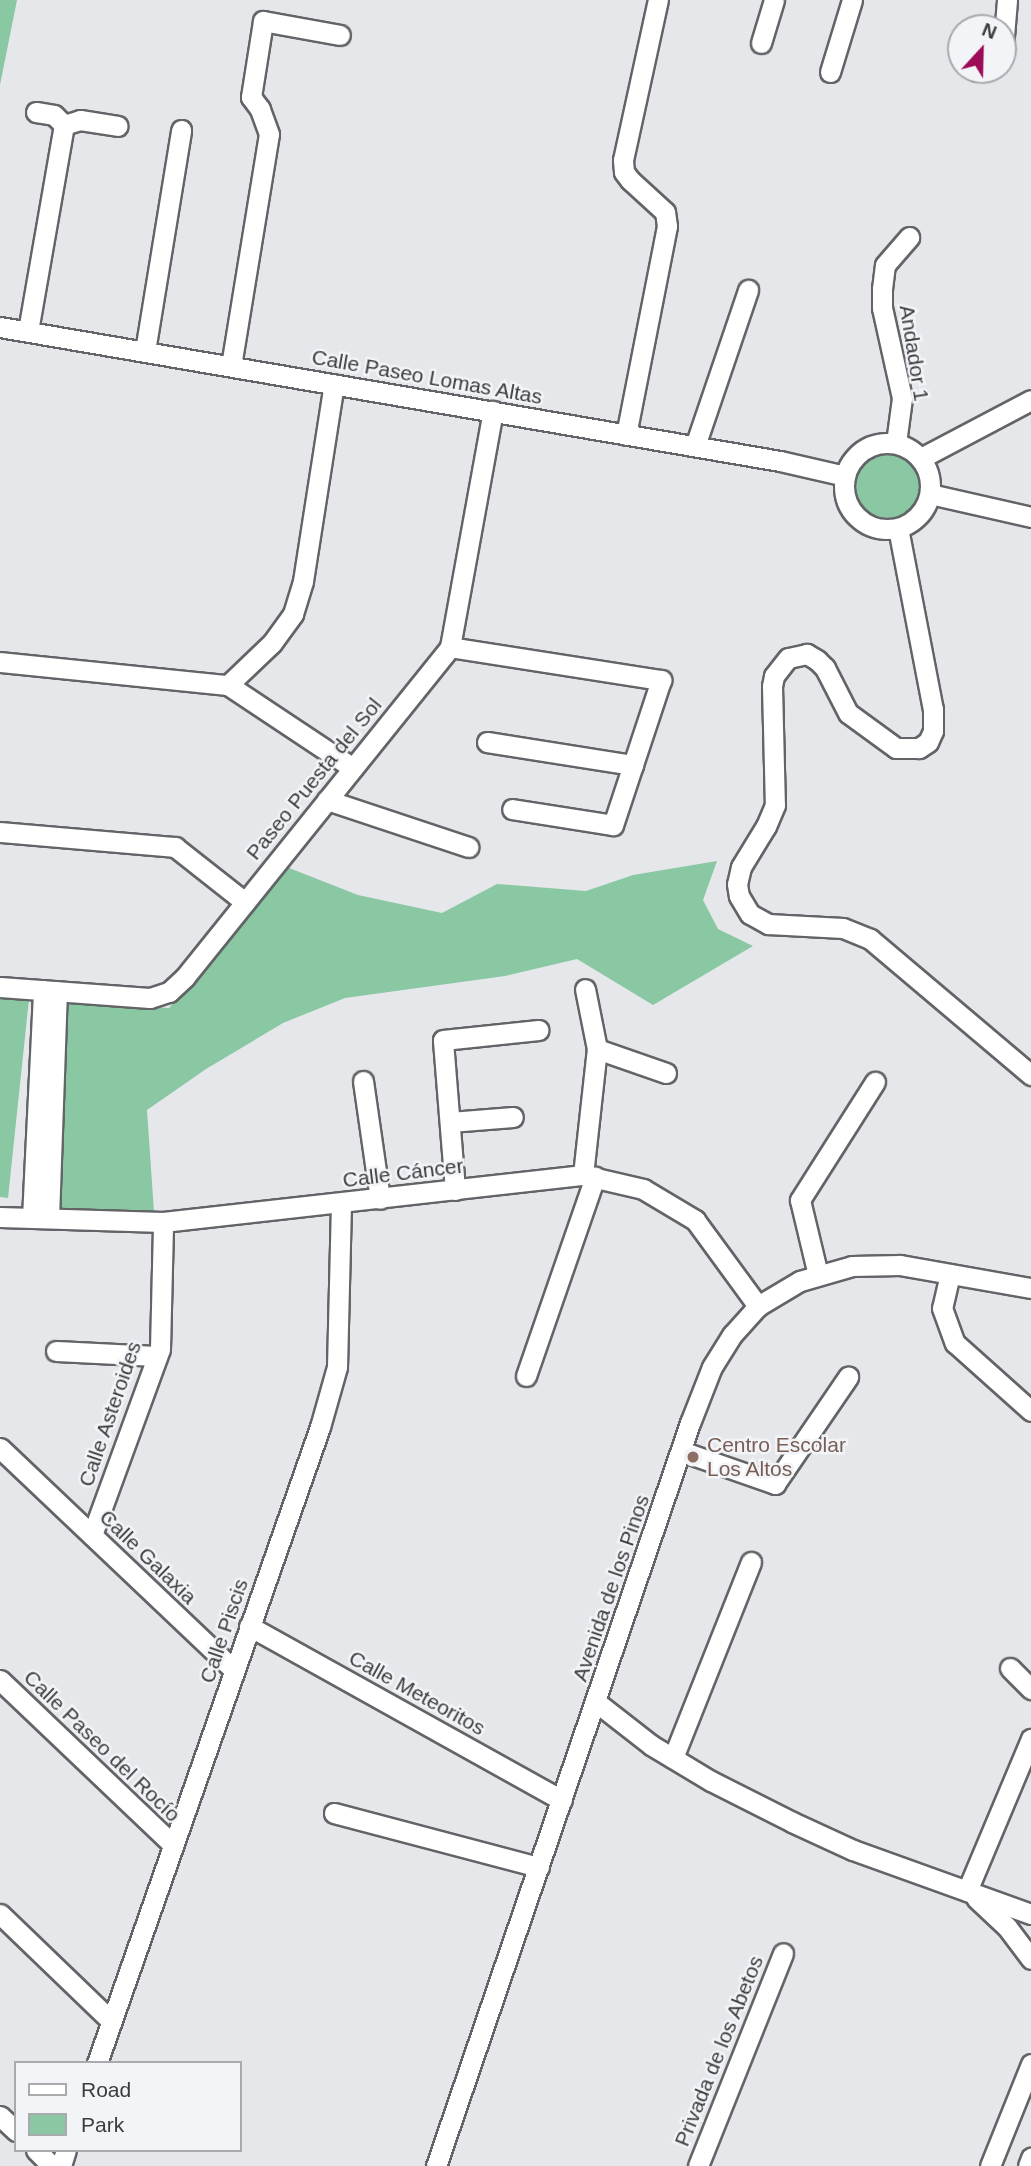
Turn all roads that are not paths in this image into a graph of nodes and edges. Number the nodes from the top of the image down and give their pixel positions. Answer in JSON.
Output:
{"nodes":[{"id":1,"x":657,"y":0,"type":"edge"},
{"id":2,"x":774,"y":0,"type":"edge"},
{"id":3,"x":852,"y":0,"type":"edge"},
{"id":4,"x":340,"y":35,"type":"dead end"},
{"id":5,"x":761,"y":43,"type":"dead end"},
{"id":6,"x":830,"y":72,"type":"dead end"},
{"id":7,"x":36,"y":112,"type":"dead end"},
{"id":8,"x":64,"y":125,"type":"junction"},
{"id":9,"x":118,"y":126,"type":"dead end"},
{"id":10,"x":181,"y":130,"type":"dead end"},
{"id":11,"x":909,"y":237,"type":"dead end"},
{"id":12,"x":748,"y":290,"type":"dead end"},
{"id":13,"x":0,"y":327,"type":"edge"},
{"id":14,"x":27,"y":331,"type":"junction"},
{"id":15,"x":145,"y":351,"type":"junction"},
{"id":16,"x":231,"y":366,"type":"junction"},
{"id":17,"x":334,"y":384,"type":"junction"},
{"id":18,"x":1031,"y":400,"type":"edge"},
{"id":19,"x":493,"y":411,"type":"junction"},
{"id":20,"x":626,"y":435,"type":"junction"},
{"id":21,"x":896,"y":443,"type":"junction"},
{"id":22,"x":695,"y":446,"type":"junction"},
{"id":23,"x":921,"y":458,"type":"junction"},
{"id":24,"x":845,"y":476,"type":"junction"},
{"id":25,"x":930,"y":494,"type":"junction"},
{"id":26,"x":1031,"y":517,"type":"edge"},
{"id":27,"x":898,"y":528,"type":"junction"},
{"id":28,"x":450,"y":647,"type":"junction"},
{"id":29,"x":0,"y":663,"type":"edge"},
{"id":30,"x":228,"y":685,"type":"junction"},
{"id":31,"x":487,"y":742,"type":"dead end"},
{"id":32,"x":633,"y":765,"type":"junction"},
{"id":33,"x":353,"y":768,"type":"junction"},
{"id":34,"x":327,"y":800,"type":"junction"},
{"id":35,"x":512,"y":809,"type":"dead end"},
{"id":36,"x":0,"y":832,"type":"edge"},
{"id":37,"x":468,"y":847,"type":"dead end"},
{"id":38,"x":245,"y":902,"type":"junction"},
{"id":39,"x":0,"y":987,"type":"edge"},
{"id":40,"x":585,"y":989,"type":"dead end"},
{"id":41,"x":50,"y":991,"type":"junction"},
{"id":42,"x":538,"y":1030,"type":"dead end"},
{"id":43,"x":597,"y":1049,"type":"junction"},
{"id":44,"x":666,"y":1073,"type":"dead end"},
{"id":45,"x":1031,"y":1075,"type":"edge"},
{"id":46,"x":363,"y":1082,"type":"dead end"},
{"id":47,"x":875,"y":1082,"type":"dead end"},
{"id":48,"x":513,"y":1117,"type":"dead end"},
{"id":49,"x":450,"y":1122,"type":"junction"},
{"id":50,"x":589,"y":1176,"type":"junction"},
{"id":51,"x":455,"y":1190,"type":"junction"},
{"id":52,"x":380,"y":1199,"type":"junction"},
{"id":53,"x":341,"y":1204,"type":"junction"},
{"id":54,"x":0,"y":1217,"type":"edge"},
{"id":55,"x":40,"y":1218,"type":"junction"},
{"id":56,"x":163,"y":1222,"type":"junction"},
{"id":57,"x":950,"y":1274,"type":"junction"},
{"id":58,"x":818,"y":1275,"type":"junction"},
{"id":59,"x":1031,"y":1288,"type":"edge"},
{"id":60,"x":758,"y":1306,"type":"junction"},
{"id":61,"x":56,"y":1351,"type":"dead end"},
{"id":62,"x":157,"y":1356,"type":"junction"},
{"id":63,"x":526,"y":1376,"type":"dead end"},
{"id":64,"x":848,"y":1377,"type":"dead end"},
{"id":65,"x":1024,"y":1398,"type":"edge"},
{"id":66,"x":1031,"y":1411,"type":"edge"},
{"id":67,"x":0,"y":1448,"type":"edge"},
{"id":68,"x":681,"y":1451,"type":"junction"},
{"id":69,"x":92,"y":1535,"type":"junction"},
{"id":70,"x":751,"y":1562,"type":"dead end"},
{"id":71,"x":250,"y":1626,"type":"junction"},
{"id":72,"x":1010,"y":1668,"type":"dead end"},
{"id":73,"x":234,"y":1670,"type":"junction"},
{"id":74,"x":0,"y":1680,"type":"edge"},
{"id":75,"x":1031,"y":1689,"type":"edge"},
{"id":76,"x":596,"y":1702,"type":"junction"},
{"id":77,"x":1031,"y":1739,"type":"edge"},
{"id":78,"x":673,"y":1758,"type":"junction"},
{"id":79,"x":562,"y":1800,"type":"junction"},
{"id":80,"x":334,"y":1813,"type":"dead end"},
{"id":81,"x":173,"y":1845,"type":"junction"},
{"id":82,"x":539,"y":1867,"type":"junction"},
{"id":83,"x":967,"y":1891,"type":"junction"},
{"id":84,"x":0,"y":1914,"type":"edge"},
{"id":85,"x":1031,"y":1914,"type":"edge"},
{"id":86,"x":783,"y":1953,"type":"dead end"},
{"id":87,"x":1031,"y":1959,"type":"edge"},
{"id":88,"x":111,"y":2021,"type":"junction"},
{"id":89,"x":98,"y":2061,"type":"edge"},
{"id":90,"x":1031,"y":2064,"type":"edge"},
{"id":91,"x":0,"y":2116,"type":"edge"},
{"id":92,"x":14,"y":2129,"type":"edge"},
{"id":93,"x":38,"y":2152,"type":"edge"},
{"id":94,"x":1031,"y":2158,"type":"edge"},
{"id":95,"x":52,"y":2166,"type":"edge"},
{"id":96,"x":436,"y":2166,"type":"edge"},
{"id":97,"x":698,"y":2166,"type":"edge"},
{"id":98,"x":990,"y":2166,"type":"edge"},
{"id":99,"x":1028,"y":2166,"type":"edge"}],
"edges":[{"from":1,"to":20,"type":"street"},
{"from":2,"to":5,"type":"street"},
{"from":3,"to":6,"type":"street"},
{"from":4,"to":16,"type":"street"},
{"from":7,"to":8,"type":"street"},
{"from":8,"to":9,"type":"street"},
{"from":8,"to":14,"type":"street"},
{"from":10,"to":15,"type":"street"},
{"from":11,"to":21,"type":"street","name":"Andador 1"},
{"from":12,"to":22,"type":"street"},
{"from":13,"to":14,"type":"street","name":"Calle Paseo Lomas Altas"},
{"from":14,"to":15,"type":"street","name":"Calle Paseo Lomas Altas"},
{"from":15,"to":16,"type":"street","name":"Calle Paseo Lomas Altas"},
{"from":16,"to":17,"type":"street","name":"Calle Paseo Lomas Altas"},
{"from":17,"to":19,"type":"street","name":"Calle Paseo Lomas Altas"},
{"from":17,"to":30,"type":"street"},
{"from":18,"to":23,"type":"street"},
{"from":19,"to":20,"type":"street","name":"Calle Paseo Lomas Altas"},
{"from":19,"to":28,"type":"street","name":"Paseo Puesta del Sol"},
{"from":20,"to":22,"type":"street","name":"Calle Paseo Lomas Altas"},
{"from":21,"to":23,"type":"street"},
{"from":21,"to":24,"type":"street"},
{"from":22,"to":24,"type":"street","name":"Calle Paseo Lomas Altas"},
{"from":23,"to":25,"type":"street"},
{"from":24,"to":27,"type":"street"},
{"from":25,"to":26,"type":"street"},
{"from":25,"to":27,"type":"street"},
{"from":27,"to":45,"type":"street"},
{"from":28,"to":32,"type":"street"},
{"from":28,"to":33,"type":"street","name":"Paseo Puesta del Sol"},
{"from":29,"to":30,"type":"street"},
{"from":30,"to":33,"type":"street"},
{"from":31,"to":32,"type":"street"},
{"from":32,"to":35,"type":"street"},
{"from":33,"to":34,"type":"street","name":"Paseo Puesta del Sol"},
{"from":34,"to":37,"type":"street"},
{"from":34,"to":38,"type":"street","name":"Paseo Puesta del Sol"},
{"from":36,"to":38,"type":"street"},
{"from":38,"to":41,"type":"street","name":"Paseo Puesta del Sol"},
{"from":39,"to":41,"type":"street","name":"Paseo Puesta del Sol"},
{"from":40,"to":43,"type":"street"},
{"from":41,"to":55,"type":"street"},
{"from":42,"to":49,"type":"street"},
{"from":43,"to":44,"type":"street"},
{"from":43,"to":50,"type":"street"},
{"from":46,"to":52,"type":"street"},
{"from":47,"to":58,"type":"street"},
{"from":48,"to":49,"type":"street"},
{"from":49,"to":51,"type":"street"},
{"from":50,"to":51,"type":"street","name":"Calle Cáncer"},
{"from":50,"to":60,"type":"street","name":"Calle Cáncer"},
{"from":50,"to":63,"type":"street"},
{"from":51,"to":52,"type":"street","name":"Calle Cáncer"},
{"from":52,"to":53,"type":"street","name":"Calle Cáncer"},
{"from":53,"to":56,"type":"street","name":"Calle Cáncer"},
{"from":53,"to":71,"type":"street","name":"Calle Piscis"},
{"from":54,"to":55,"type":"street","name":"Calle Cáncer"},
{"from":55,"to":56,"type":"street","name":"Calle Cáncer"},
{"from":56,"to":62,"type":"street","name":"Calle Asteroides"},
{"from":57,"to":58,"type":"street","name":"Avenida de los Pinos"},
{"from":57,"to":59,"type":"street","name":"Avenida de los Pinos"},
{"from":57,"to":65,"type":"street"},
{"from":58,"to":60,"type":"street","name":"Avenida de los Pinos"},
{"from":60,"to":68,"type":"street","name":"Avenida de los Pinos"},
{"from":61,"to":62,"type":"street"},
{"from":62,"to":69,"type":"street","name":"Calle Asteroides"},
{"from":64,"to":68,"type":"street"},
{"from":65,"to":66,"type":"street"},
{"from":67,"to":69,"type":"street","name":"Calle Galaxia"},
{"from":68,"to":76,"type":"street","name":"Avenida de los Pinos"},
{"from":69,"to":73,"type":"street","name":"Calle Galaxia"},
{"from":70,"to":78,"type":"street"},
{"from":71,"to":73,"type":"street","name":"Calle Piscis"},
{"from":71,"to":79,"type":"street","name":"Calle Meteoritos"},
{"from":72,"to":75,"type":"street"},
{"from":73,"to":81,"type":"street","name":"Calle Piscis"},
{"from":74,"to":81,"type":"street","name":"Calle Paseo del Rocío"},
{"from":76,"to":78,"type":"street"},
{"from":76,"to":79,"type":"street","name":"Avenida de los Pinos"},
{"from":77,"to":83,"type":"street"},
{"from":78,"to":83,"type":"street"},
{"from":79,"to":82,"type":"street","name":"Avenida de los Pinos"},
{"from":80,"to":82,"type":"street"},
{"from":81,"to":88,"type":"street","name":"Calle Piscis"},
{"from":82,"to":96,"type":"street","name":"Avenida de los Pinos"},
{"from":83,"to":85,"type":"street"},
{"from":83,"to":87,"type":"street"},
{"from":84,"to":88,"type":"street"},
{"from":86,"to":97,"type":"street","name":"Privada de los Abetos"},
{"from":88,"to":89,"type":"street","name":"Calle Piscis"},
{"from":90,"to":98,"type":"street"},
{"from":91,"to":92,"type":"street"},
{"from":93,"to":95,"type":"street"},
{"from":94,"to":99,"type":"street"}]}
